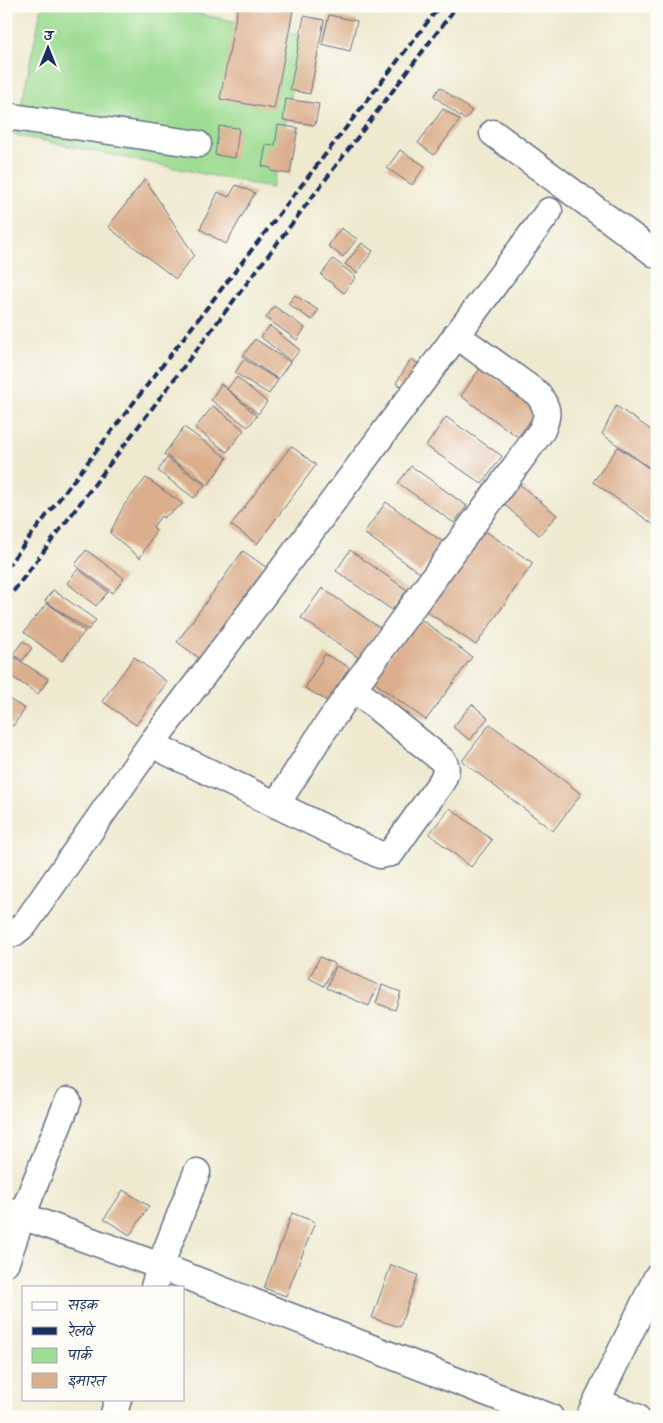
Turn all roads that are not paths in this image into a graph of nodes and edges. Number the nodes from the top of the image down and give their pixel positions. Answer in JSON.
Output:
{"nodes":[{"id":1,"x":6,"y":116,"type":"edge"},
{"id":2,"x":493,"y":133,"type":"dead end"},
{"id":3,"x":198,"y":144,"type":"dead end"},
{"id":4,"x":549,"y":211,"type":"dead end"},
{"id":5,"x":657,"y":255,"type":"edge"},
{"id":6,"x":456,"y":335,"type":"junction"},
{"id":7,"x":353,"y":688,"type":"junction"},
{"id":8,"x":151,"y":744,"type":"junction"},
{"id":9,"x":276,"y":805,"type":"junction"},
{"id":10,"x":6,"y":936,"type":"edge"},
{"id":11,"x":68,"y":1102,"type":"dead end"},
{"id":12,"x":197,"y":1172,"type":"dead end"},
{"id":13,"x":14,"y":1213,"type":"edge"},
{"id":14,"x":6,"y":1262,"type":"edge"},
{"id":15,"x":157,"y":1276,"type":"edge"},
{"id":16,"x":185,"y":1286,"type":"edge"},
{"id":17,"x":185,"y":1286,"type":"edge"},
{"id":18,"x":654,"y":1289,"type":"edge"},
{"id":19,"x":118,"y":1400,"type":"edge"},
{"id":20,"x":593,"y":1410,"type":"edge"},
{"id":21,"x":113,"y":1417,"type":"edge"},
{"id":22,"x":550,"y":1417,"type":"edge"},
{"id":23,"x":636,"y":1417,"type":"edge"}],
"edges":[{"from":1,"to":3,"type":"street"},
{"from":2,"to":5,"type":"street"},
{"from":4,"to":6,"type":"street"},
{"from":6,"to":7,"type":"street"},
{"from":6,"to":8,"type":"street"},
{"from":7,"to":9,"type":"street"},
{"from":7,"to":9,"type":"street"},
{"from":8,"to":9,"type":"street"},
{"from":8,"to":10,"type":"street"},
{"from":11,"to":13,"type":"street"},
{"from":12,"to":15,"type":"street"},
{"from":13,"to":14,"type":"street"},
{"from":13,"to":15,"type":"street"},
{"from":15,"to":17,"type":"street"},
{"from":16,"to":22,"type":"street"},
{"from":18,"to":20,"type":"street"},
{"from":19,"to":21,"type":"street"},
{"from":20,"to":23,"type":"street"}]}
